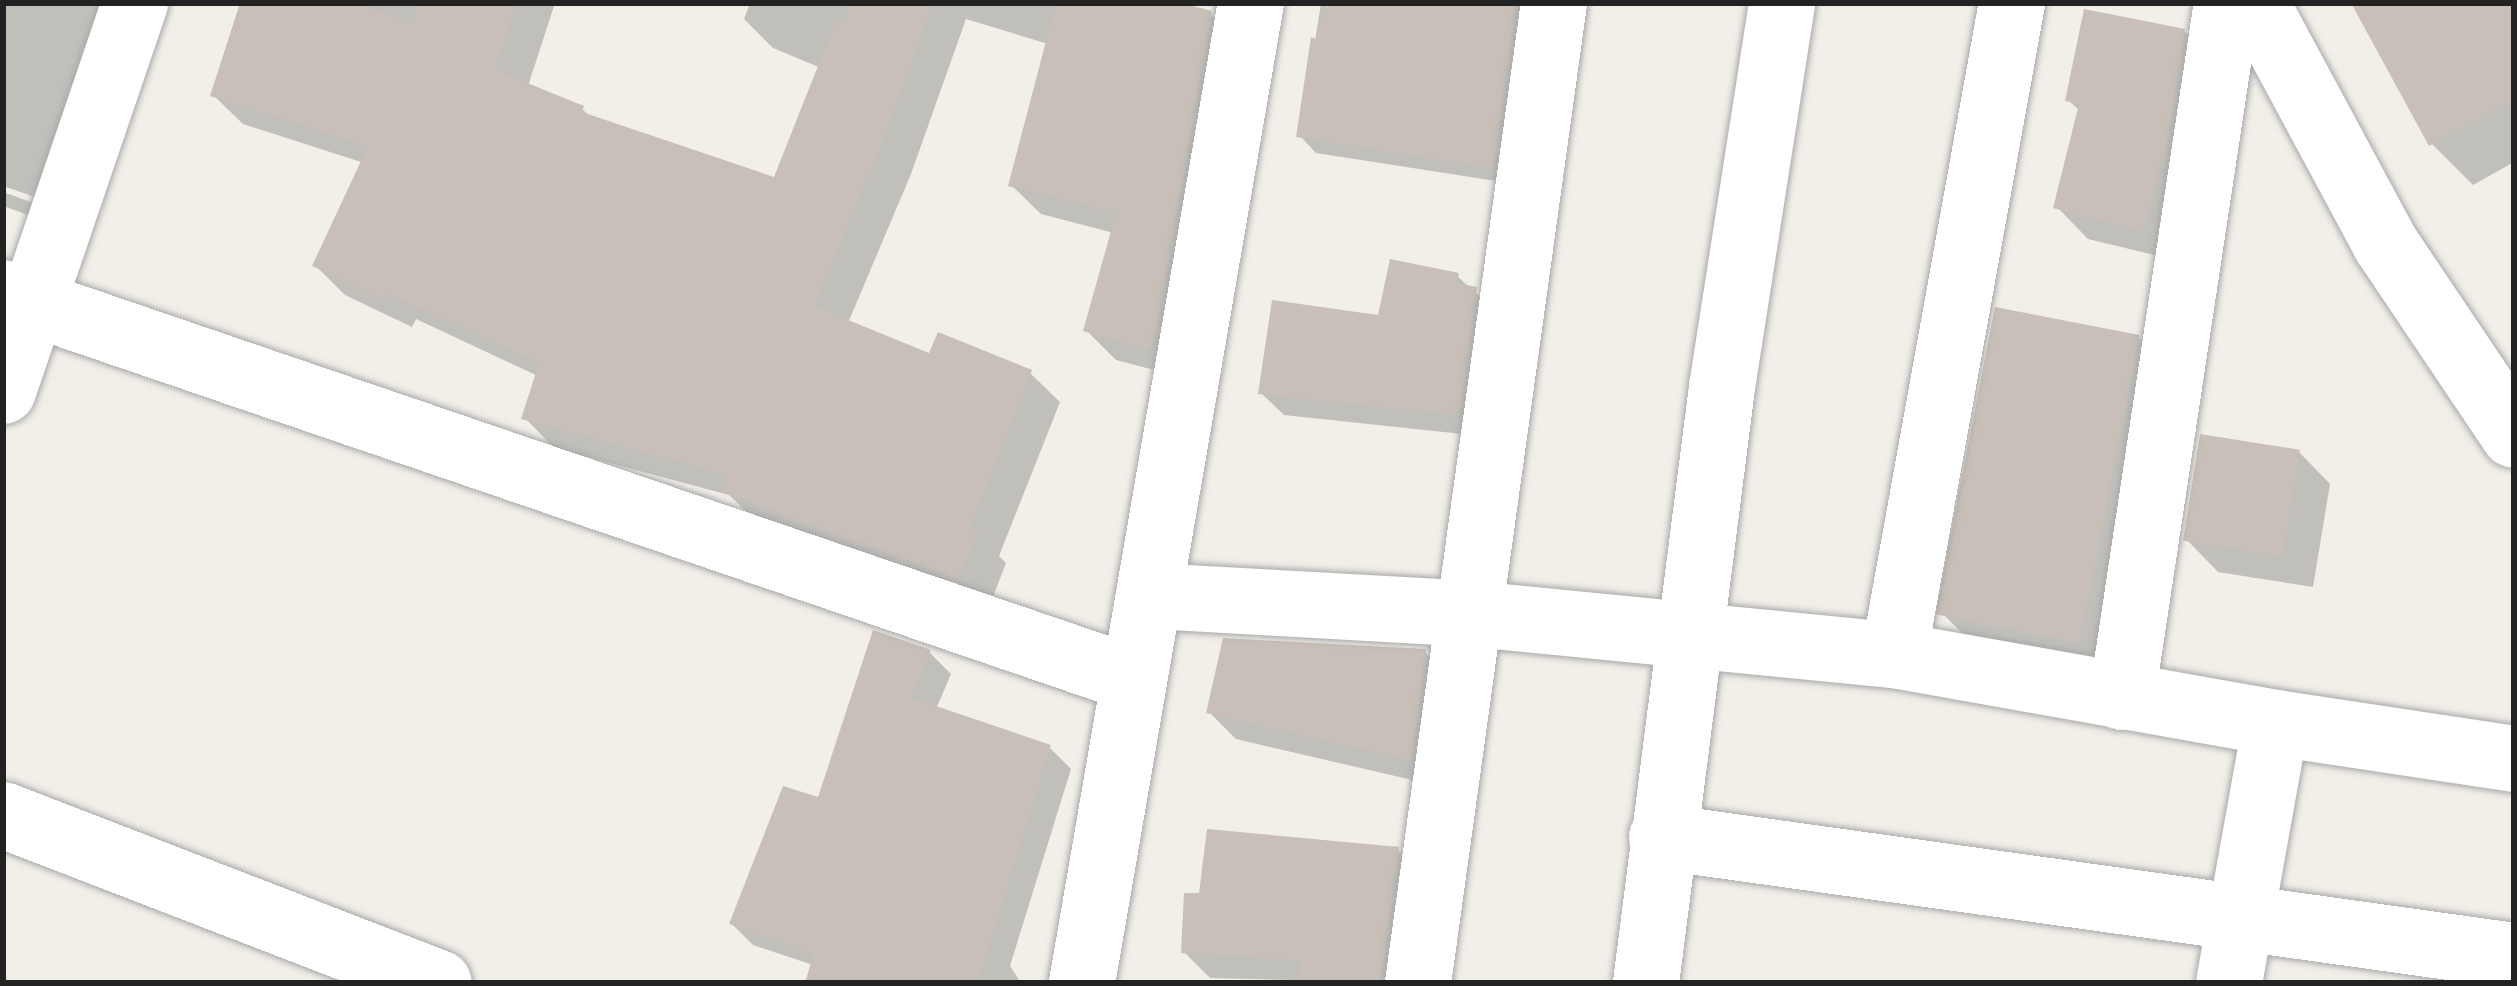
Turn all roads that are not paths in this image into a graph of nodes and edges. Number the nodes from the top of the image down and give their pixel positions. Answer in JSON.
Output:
{"nodes":[{"id":1,"x":135,"y":3,"type":"edge"},
{"id":2,"x":1251,"y":3,"type":"edge"},
{"id":3,"x":1555,"y":3,"type":"edge"},
{"id":4,"x":1782,"y":3,"type":"edge"},
{"id":5,"x":2012,"y":3,"type":"edge"},
{"id":6,"x":2228,"y":3,"type":"edge"},
{"id":7,"x":2256,"y":3,"type":"edge"},
{"id":8,"x":18,"y":298,"type":"edge"},
{"id":9,"x":3,"y":391,"type":"edge"},
{"id":10,"x":2514,"y":435,"type":"edge"},
{"id":11,"x":1152,"y":596,"type":"junction"},
{"id":12,"x":1473,"y":614,"type":"junction"},
{"id":13,"x":1690,"y":632,"type":"junction"},
{"id":14,"x":1894,"y":655,"type":"junction"},
{"id":15,"x":1130,"y":678,"type":"junction"},
{"id":16,"x":2122,"y":697,"type":"junction"},
{"id":17,"x":2276,"y":723,"type":"junction"},
{"id":18,"x":2514,"y":759,"type":"edge"},
{"id":19,"x":3,"y":815,"type":"edge"},
{"id":20,"x":1662,"y":837,"type":"junction"},
{"id":21,"x":2240,"y":915,"type":"junction"},
{"id":22,"x":2514,"y":956,"type":"edge"},
{"id":23,"x":299,"y":958,"type":"edge"},
{"id":24,"x":439,"y":983,"type":"edge"},
{"id":25,"x":1082,"y":983,"type":"edge"},
{"id":26,"x":1418,"y":983,"type":"edge"},
{"id":27,"x":1646,"y":983,"type":"edge"},
{"id":28,"x":2229,"y":983,"type":"edge"}],
"edges":[{"from":1,"to":8,"type":"street"},
{"from":2,"to":11,"type":"street"},
{"from":3,"to":12,"type":"street"},
{"from":4,"to":13,"type":"street"},
{"from":5,"to":14,"type":"street"},
{"from":6,"to":16,"type":"street"},
{"from":7,"to":10,"type":"street"},
{"from":8,"to":9,"type":"street"},
{"from":8,"to":15,"type":"street"},
{"from":11,"to":12,"type":"street"},
{"from":11,"to":15,"type":"street"},
{"from":12,"to":13,"type":"street"},
{"from":12,"to":26,"type":"street"},
{"from":13,"to":14,"type":"street"},
{"from":13,"to":20,"type":"street"},
{"from":14,"to":16,"type":"street"},
{"from":15,"to":25,"type":"street"},
{"from":16,"to":17,"type":"street"},
{"from":17,"to":18,"type":"street"},
{"from":17,"to":21,"type":"street"},
{"from":19,"to":23,"type":"street"},
{"from":20,"to":21,"type":"street"},
{"from":20,"to":27,"type":"street"},
{"from":21,"to":22,"type":"street"},
{"from":21,"to":28,"type":"street"},
{"from":23,"to":24,"type":"street"}]}
